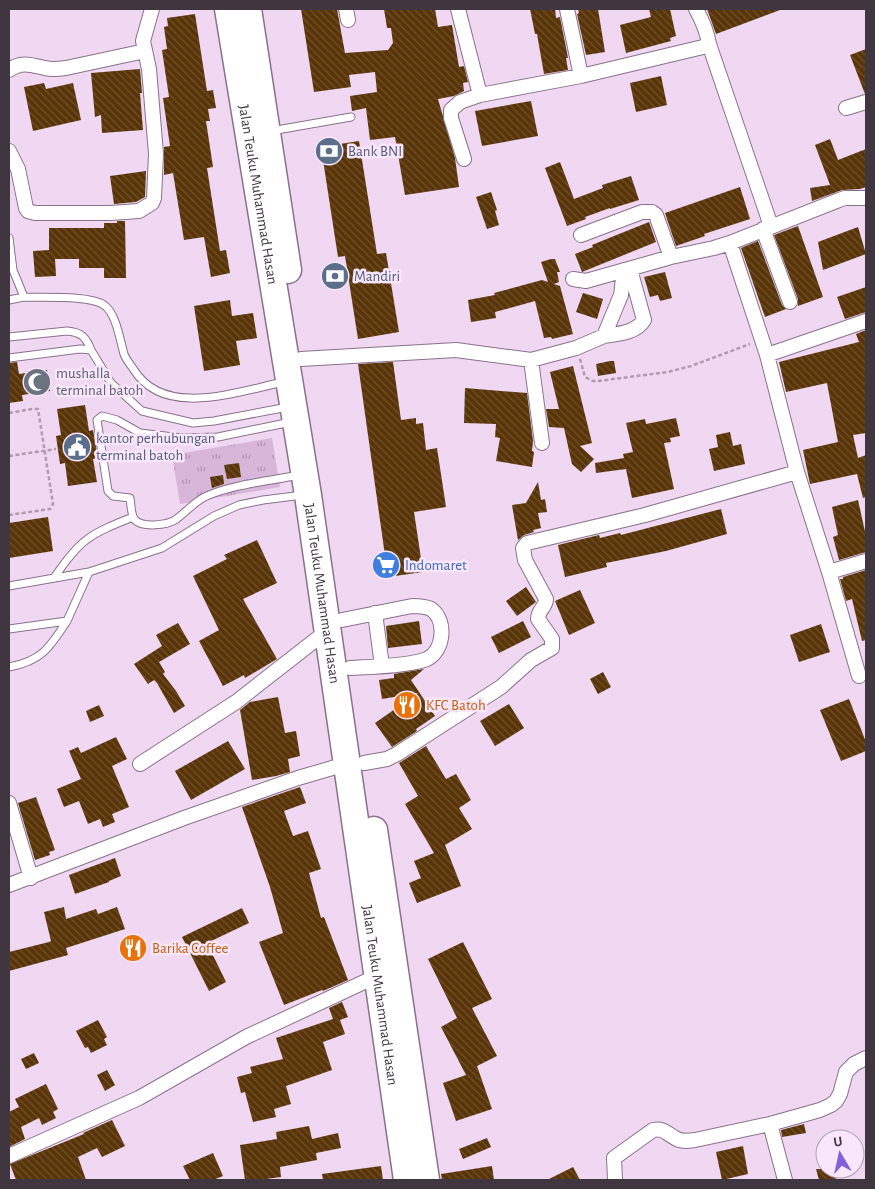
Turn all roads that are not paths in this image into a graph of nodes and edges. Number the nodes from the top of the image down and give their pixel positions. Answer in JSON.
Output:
{"nodes":[{"id":1,"x":152,"y":9,"type":"edge"},
{"id":2,"x":228,"y":9,"type":"edge"},
{"id":3,"x":248,"y":9,"type":"edge"},
{"id":4,"x":458,"y":9,"type":"edge"},
{"id":5,"x":568,"y":9,"type":"edge"},
{"id":6,"x":696,"y":9,"type":"edge"},
{"id":7,"x":709,"y":44,"type":"junction"},
{"id":8,"x":145,"y":51,"type":"junction"},
{"id":9,"x":9,"y":70,"type":"edge"},
{"id":10,"x":581,"y":76,"type":"junction"},
{"id":11,"x":480,"y":95,"type":"junction"},
{"id":12,"x":866,"y":102,"type":"edge"},
{"id":13,"x":846,"y":108,"type":"dead end"},
{"id":14,"x":351,"y":117,"type":"dead end"},
{"id":15,"x":268,"y":132,"type":"junction"},
{"id":16,"x":9,"y":151,"type":"edge"},
{"id":17,"x":464,"y":159,"type":"dead end"},
{"id":18,"x":866,"y":198,"type":"edge"},
{"id":19,"x":767,"y":228,"type":"junction"},
{"id":20,"x":581,"y":235,"type":"dead end"},
{"id":21,"x":9,"y":238,"type":"edge"},
{"id":22,"x":730,"y":243,"type":"junction"},
{"id":23,"x":672,"y":257,"type":"junction"},
{"id":24,"x":627,"y":270,"type":"junction"},
{"id":25,"x":573,"y":279,"type":"dead end"},
{"id":26,"x":24,"y":297,"type":"junction"},
{"id":27,"x":9,"y":300,"type":"edge"},
{"id":28,"x":790,"y":302,"type":"dead end"},
{"id":29,"x":866,"y":320,"type":"edge"},
{"id":30,"x":604,"y":336,"type":"junction"},
{"id":31,"x":9,"y":337,"type":"edge"},
{"id":32,"x":91,"y":350,"type":"junction"},
{"id":33,"x":767,"y":355,"type":"junction"},
{"id":34,"x":9,"y":358,"type":"edge"},
{"id":35,"x":531,"y":360,"type":"junction"},
{"id":36,"x":298,"y":373,"type":"junction"},
{"id":37,"x":302,"y":413,"type":"junction"},
{"id":38,"x":542,"y":443,"type":"dead end"},
{"id":39,"x":797,"y":472,"type":"junction"},
{"id":40,"x":310,"y":484,"type":"junction"},
{"id":41,"x":133,"y":517,"type":"junction"},
{"id":42,"x":866,"y":561,"type":"edge"},
{"id":43,"x":89,"y":572,"type":"junction"},
{"id":44,"x":829,"y":572,"type":"junction"},
{"id":45,"x":54,"y":578,"type":"junction"},
{"id":46,"x":9,"y":586,"type":"edge"},
{"id":47,"x":375,"y":613,"type":"junction"},
{"id":48,"x":67,"y":621,"type":"junction"},
{"id":49,"x":335,"y":626,"type":"junction"},
{"id":50,"x":9,"y":629,"type":"edge"},
{"id":51,"x":382,"y":666,"type":"junction"},
{"id":52,"x":9,"y":667,"type":"edge"},
{"id":53,"x":350,"y":668,"type":"junction"},
{"id":54,"x":859,"y":676,"type":"dead end"},
{"id":55,"x":140,"y":764,"type":"dead end"},
{"id":56,"x":355,"y":764,"type":"junction"},
{"id":57,"x":9,"y":803,"type":"edge"},
{"id":58,"x":31,"y":878,"type":"junction"},
{"id":59,"x":9,"y":885,"type":"edge"},
{"id":60,"x":377,"y":976,"type":"junction"},
{"id":61,"x":397,"y":1047,"type":"junction"},
{"id":62,"x":866,"y":1058,"type":"edge"},
{"id":63,"x":770,"y":1124,"type":"junction"},
{"id":64,"x":9,"y":1156,"type":"edge"},
{"id":65,"x":407,"y":1180,"type":"edge"},
{"id":66,"x":426,"y":1180,"type":"edge"},
{"id":67,"x":615,"y":1180,"type":"edge"},
{"id":68,"x":785,"y":1180,"type":"edge"}],
"edges":[{"from":1,"to":8,"type":"street"},
{"from":2,"to":36,"type":"highway","name":"Jalan Teuku Muhammad Hasan"},
{"from":3,"to":15,"type":"highway","name":"Jalan Teuku Muhammad Hasan"},
{"from":4,"to":11,"type":"street"},
{"from":5,"to":10,"type":"street"},
{"from":6,"to":7,"type":"street"},
{"from":7,"to":10,"type":"street"},
{"from":7,"to":19,"type":"street"},
{"from":8,"to":9,"type":"street"},
{"from":8,"to":16,"type":"street"},
{"from":10,"to":11,"type":"street"},
{"from":11,"to":17,"type":"street"},
{"from":12,"to":13,"type":"street"},
{"from":14,"to":15,"type":"lane"},
{"from":15,"to":36,"type":"highway","name":"Jalan Teuku Muhammad Hasan"},
{"from":18,"to":19,"type":"street"},
{"from":19,"to":22,"type":"street"},
{"from":19,"to":28,"type":"street"},
{"from":20,"to":23,"type":"street"},
{"from":21,"to":26,"type":"lane"},
{"from":22,"to":23,"type":"street"},
{"from":22,"to":33,"type":"street"},
{"from":23,"to":24,"type":"street"},
{"from":24,"to":25,"type":"street"},
{"from":24,"to":30,"type":"street"},
{"from":24,"to":30,"type":"street"},
{"from":26,"to":27,"type":"lane"},
{"from":26,"to":36,"type":"lane"},
{"from":29,"to":33,"type":"street"},
{"from":30,"to":35,"type":"street"},
{"from":31,"to":32,"type":"lane"},
{"from":32,"to":34,"type":"lane"},
{"from":32,"to":37,"type":"lane"},
{"from":33,"to":39,"type":"street"},
{"from":35,"to":36,"type":"street"},
{"from":35,"to":38,"type":"street"},
{"from":36,"to":37,"type":"highway","name":"Jalan Teuku Muhammad Hasan"},
{"from":37,"to":40,"type":"highway","name":"Jalan Teuku Muhammad Hasan"},
{"from":37,"to":41,"type":"lane"},
{"from":37,"to":49,"type":"highway","name":"Jalan Teuku Muhammad Hasan"},
{"from":39,"to":44,"type":"street"},
{"from":39,"to":56,"type":"street"},
{"from":40,"to":41,"type":"lane"},
{"from":40,"to":43,"type":"lane"},
{"from":40,"to":49,"type":"highway","name":"Jalan Teuku Muhammad Hasan"},
{"from":41,"to":45,"type":"lane"},
{"from":42,"to":44,"type":"street"},
{"from":43,"to":45,"type":"lane"},
{"from":43,"to":48,"type":"lane"},
{"from":44,"to":54,"type":"street"},
{"from":45,"to":46,"type":"lane"},
{"from":47,"to":49,"type":"street"},
{"from":47,"to":51,"type":"street"},
{"from":47,"to":51,"type":"street"},
{"from":48,"to":50,"type":"lane"},
{"from":48,"to":52,"type":"lane"},
{"from":49,"to":53,"type":"highway","name":"Jalan Teuku Muhammad Hasan"},
{"from":49,"to":55,"type":"street"},
{"from":49,"to":56,"type":"highway","name":"Jalan Teuku Muhammad Hasan"},
{"from":51,"to":53,"type":"street"},
{"from":53,"to":56,"type":"highway","name":"Jalan Teuku Muhammad Hasan"},
{"from":56,"to":58,"type":"street"},
{"from":56,"to":60,"type":"highway","name":"Jalan Teuku Muhammad Hasan"},
{"from":56,"to":61,"type":"highway","name":"Jalan Teuku Muhammad Hasan"},
{"from":57,"to":58,"type":"street"},
{"from":58,"to":59,"type":"street"},
{"from":60,"to":61,"type":"highway","name":"Jalan Teuku Muhammad Hasan"},
{"from":60,"to":64,"type":"street"},
{"from":61,"to":65,"type":"highway","name":"Jalan Teuku Muhammad Hasan"},
{"from":61,"to":66,"type":"highway","name":"Jalan Teuku Muhammad Hasan"},
{"from":62,"to":63,"type":"street"},
{"from":63,"to":67,"type":"street"},
{"from":63,"to":68,"type":"street"}]}
